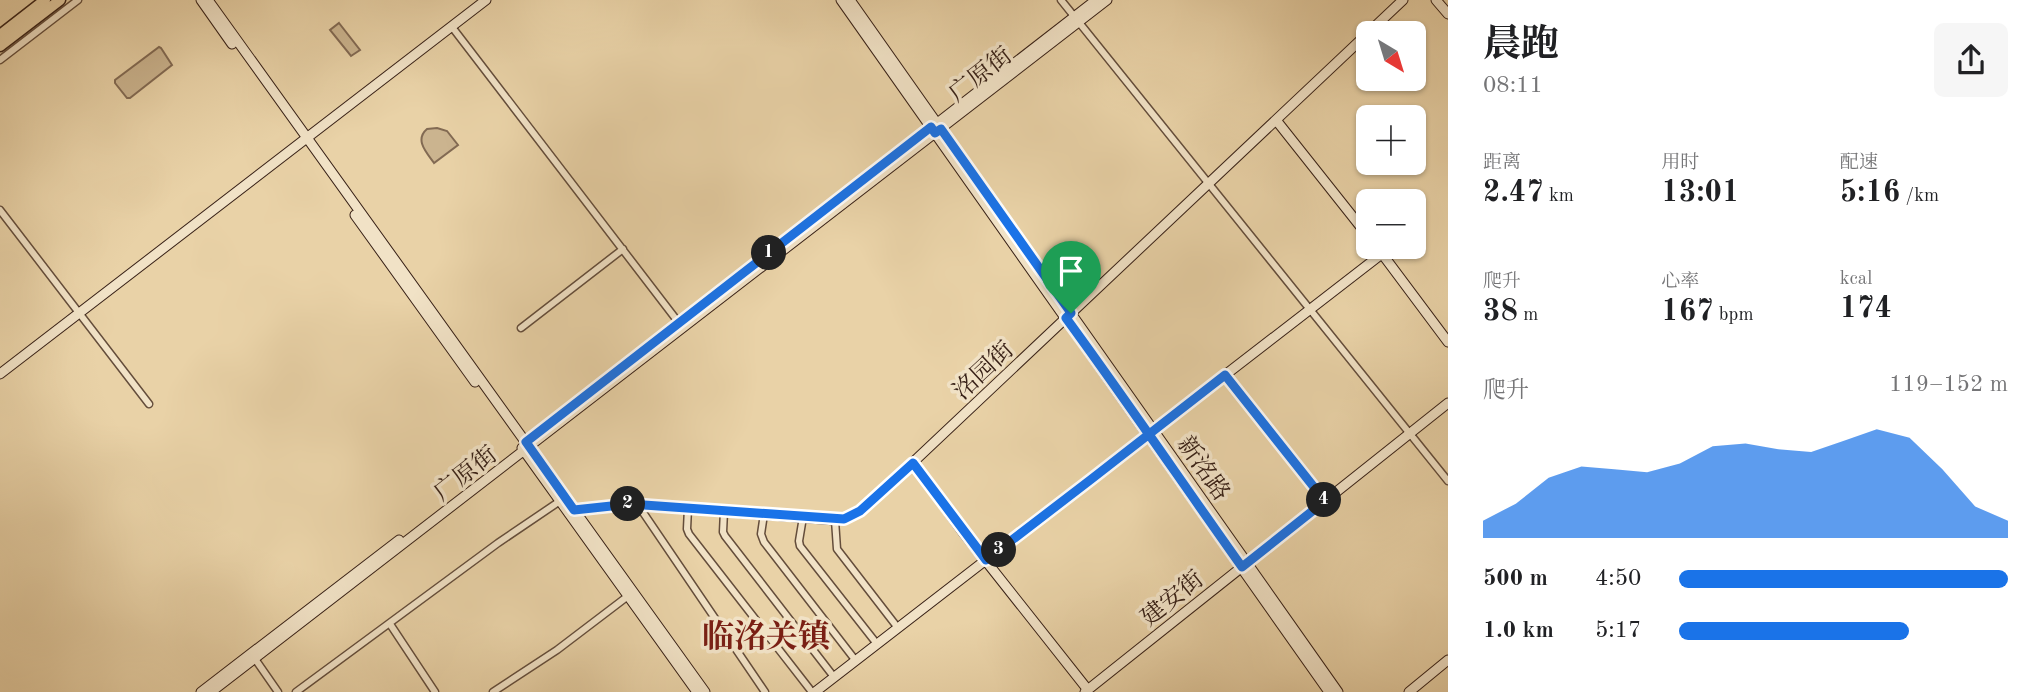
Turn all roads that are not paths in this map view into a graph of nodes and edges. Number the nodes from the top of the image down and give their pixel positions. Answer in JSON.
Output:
{"nodes":[{"id":1,"x":45,"y":0,"type":"edge"},
{"id":2,"x":60,"y":0,"type":"edge"},
{"id":3,"x":78,"y":0,"type":"edge"},
{"id":4,"x":201,"y":0,"type":"edge"},
{"id":5,"x":208,"y":0,"type":"edge"},
{"id":6,"x":486,"y":0,"type":"edge"},
{"id":7,"x":841,"y":0,"type":"edge"},
{"id":8,"x":850,"y":0,"type":"edge"},
{"id":9,"x":1061,"y":0,"type":"edge"},
{"id":10,"x":1096,"y":0,"type":"edge"},
{"id":11,"x":1107,"y":0,"type":"edge"},
{"id":12,"x":1403,"y":0,"type":"edge"},
{"id":13,"x":1436,"y":0,"type":"edge"},
{"id":14,"x":1442,"y":0,"type":"edge"},
{"id":15,"x":1448,"y":6,"type":"edge"},
{"id":16,"x":1448,"y":14,"type":"edge"},
{"id":17,"x":1076,"y":19,"type":"junction"},
{"id":18,"x":452,"y":27,"type":"junction"},
{"id":19,"x":0,"y":35,"type":"edge"},
{"id":20,"x":0,"y":46,"type":"edge"},
{"id":21,"x":0,"y":60,"type":"edge"},
{"id":22,"x":1276,"y":120,"type":"junction"},
{"id":23,"x":936,"y":128,"type":"junction"},
{"id":24,"x":305,"y":140,"type":"junction"},
{"id":25,"x":1210,"y":183,"type":"junction"},
{"id":26,"x":0,"y":210,"type":"edge"},
{"id":27,"x":1356,"y":221,"type":"edge"},
{"id":28,"x":623,"y":249,"type":"junction"},
{"id":29,"x":1369,"y":259,"type":"edge"},
{"id":30,"x":1387,"y":259,"type":"edge"},
{"id":31,"x":1311,"y":309,"type":"junction"},
{"id":32,"x":79,"y":313,"type":"junction"},
{"id":33,"x":1069,"y":316,"type":"junction"},
{"id":34,"x":679,"y":323,"type":"junction"},
{"id":35,"x":521,"y":328,"type":"dead end"},
{"id":36,"x":1448,"y":342,"type":"edge"},
{"id":37,"x":0,"y":374,"type":"edge"},
{"id":38,"x":1225,"y":375,"type":"junction"},
{"id":39,"x":1448,"y":403,"type":"edge"},
{"id":40,"x":149,"y":404,"type":"dead end"},
{"id":41,"x":1151,"y":433,"type":"junction"},
{"id":42,"x":1410,"y":433,"type":"junction"},
{"id":43,"x":525,"y":447,"type":"junction"},
{"id":44,"x":913,"y":463,"type":"junction"},
{"id":45,"x":1448,"y":481,"type":"edge"},
{"id":46,"x":560,"y":501,"type":"junction"},
{"id":47,"x":1325,"y":501,"type":"junction"},
{"id":48,"x":638,"y":505,"type":"junction"},
{"id":49,"x":688,"y":508,"type":"junction"},
{"id":50,"x":574,"y":510,"type":"junction"},
{"id":51,"x":724,"y":511,"type":"junction"},
{"id":52,"x":764,"y":514,"type":"junction"},
{"id":53,"x":803,"y":517,"type":"junction"},
{"id":54,"x":835,"y":520,"type":"junction"},
{"id":55,"x":986,"y":560,"type":"junction"},
{"id":56,"x":1244,"y":565,"type":"junction"},
{"id":57,"x":628,"y":596,"type":"junction"},
{"id":58,"x":390,"y":624,"type":"junction"},
{"id":59,"x":898,"y":628,"type":"junction"},
{"id":60,"x":877,"y":644,"type":"junction"},
{"id":61,"x":253,"y":656,"type":"junction"},
{"id":62,"x":1448,"y":660,"type":"edge"},
{"id":63,"x":856,"y":661,"type":"junction"},
{"id":64,"x":834,"y":677,"type":"junction"},
{"id":65,"x":1086,"y":691,"type":"edge"},
{"id":66,"x":201,"y":692,"type":"edge"},
{"id":67,"x":211,"y":692,"type":"edge"},
{"id":68,"x":278,"y":692,"type":"edge"},
{"id":69,"x":296,"y":692,"type":"edge"},
{"id":70,"x":435,"y":692,"type":"edge"},
{"id":71,"x":493,"y":692,"type":"edge"},
{"id":72,"x":697,"y":692,"type":"edge"},
{"id":73,"x":705,"y":692,"type":"edge"},
{"id":74,"x":765,"y":692,"type":"edge"},
{"id":75,"x":814,"y":692,"type":"edge"},
{"id":76,"x":1329,"y":692,"type":"edge"},
{"id":77,"x":1338,"y":692,"type":"edge"},
{"id":78,"x":1409,"y":692,"type":"edge"}],
"edges":[{"from":1,"to":19,"type":"main road"},
{"from":2,"to":20,"type":"main road"},
{"from":3,"to":21,"type":"street"},
{"from":4,"to":24,"type":"street"},
{"from":5,"to":24,"type":"street"},
{"from":6,"to":18,"type":"street"},
{"from":7,"to":23,"type":"street"},
{"from":8,"to":23,"type":"street"},
{"from":9,"to":17,"type":"street"},
{"from":10,"to":17,"type":"street","name":"广原街"},
{"from":11,"to":17,"type":"street","name":"广原街"},
{"from":12,"to":22,"type":"street","name":"洺园街"},
{"from":13,"to":16,"type":"street"},
{"from":14,"to":15,"type":"street"},
{"from":17,"to":23,"type":"street","name":"广原街"},
{"from":17,"to":25,"type":"street"},
{"from":18,"to":24,"type":"street"},
{"from":18,"to":28,"type":"street"},
{"from":22,"to":25,"type":"street","name":"洺园街"},
{"from":22,"to":27,"type":"street"},
{"from":23,"to":33,"type":"street","name":"新洺路"},
{"from":23,"to":34,"type":"street","name":"广原街"},
{"from":23,"to":43,"type":"street","name":"广原街"},
{"from":24,"to":32,"type":"street"},
{"from":24,"to":43,"type":"street"},
{"from":25,"to":31,"type":"street"},
{"from":25,"to":33,"type":"street","name":"洺园街"},
{"from":26,"to":32,"type":"street"},
{"from":28,"to":34,"type":"street"},
{"from":28,"to":35,"type":"street"},
{"from":29,"to":31,"type":"street"},
{"from":30,"to":36,"type":"street"},
{"from":31,"to":38,"type":"street"},
{"from":31,"to":42,"type":"street"},
{"from":32,"to":37,"type":"street"},
{"from":32,"to":40,"type":"street"},
{"from":33,"to":41,"type":"street","name":"新洺路"},
{"from":33,"to":44,"type":"street","name":"洺园街"},
{"from":34,"to":43,"type":"street","name":"广原街"},
{"from":38,"to":41,"type":"street"},
{"from":38,"to":47,"type":"street"},
{"from":39,"to":42,"type":"street","name":"建安街"},
{"from":41,"to":55,"type":"street"},
{"from":41,"to":56,"type":"street","name":"新洺路"},
{"from":42,"to":45,"type":"street"},
{"from":42,"to":47,"type":"street","name":"建安街"},
{"from":43,"to":46,"type":"street"},
{"from":43,"to":50,"type":"street"},
{"from":43,"to":61,"type":"street","name":"广原街"},
{"from":44,"to":54,"type":"street","name":"洺园街"},
{"from":44,"to":55,"type":"street"},
{"from":46,"to":57,"type":"street"},
{"from":46,"to":58,"type":"street"},
{"from":47,"to":56,"type":"street","name":"建安街"},
{"from":48,"to":49,"type":"street"},
{"from":48,"to":50,"type":"street"},
{"from":48,"to":74,"type":"street"},
{"from":49,"to":51,"type":"street"},
{"from":49,"to":75,"type":"street"},
{"from":50,"to":73,"type":"street"},
{"from":51,"to":52,"type":"street"},
{"from":51,"to":64,"type":"street"},
{"from":52,"to":53,"type":"street"},
{"from":52,"to":63,"type":"street"},
{"from":53,"to":54,"type":"street"},
{"from":53,"to":60,"type":"street"},
{"from":54,"to":59,"type":"street"},
{"from":55,"to":59,"type":"street"},
{"from":55,"to":65,"type":"street"},
{"from":56,"to":65,"type":"street","name":"建安街"},
{"from":56,"to":76,"type":"street","name":"新洺路"},
{"from":56,"to":77,"type":"street","name":"新洺路"},
{"from":57,"to":71,"type":"street"},
{"from":57,"to":72,"type":"street"},
{"from":58,"to":69,"type":"street"},
{"from":58,"to":70,"type":"street"},
{"from":59,"to":60,"type":"street"},
{"from":60,"to":63,"type":"street"},
{"from":61,"to":66,"type":"street","name":"广原街"},
{"from":61,"to":67,"type":"street","name":"广原街"},
{"from":61,"to":68,"type":"street"},
{"from":62,"to":78,"type":"street"},
{"from":63,"to":64,"type":"street"},
{"from":64,"to":75,"type":"street"}]}
